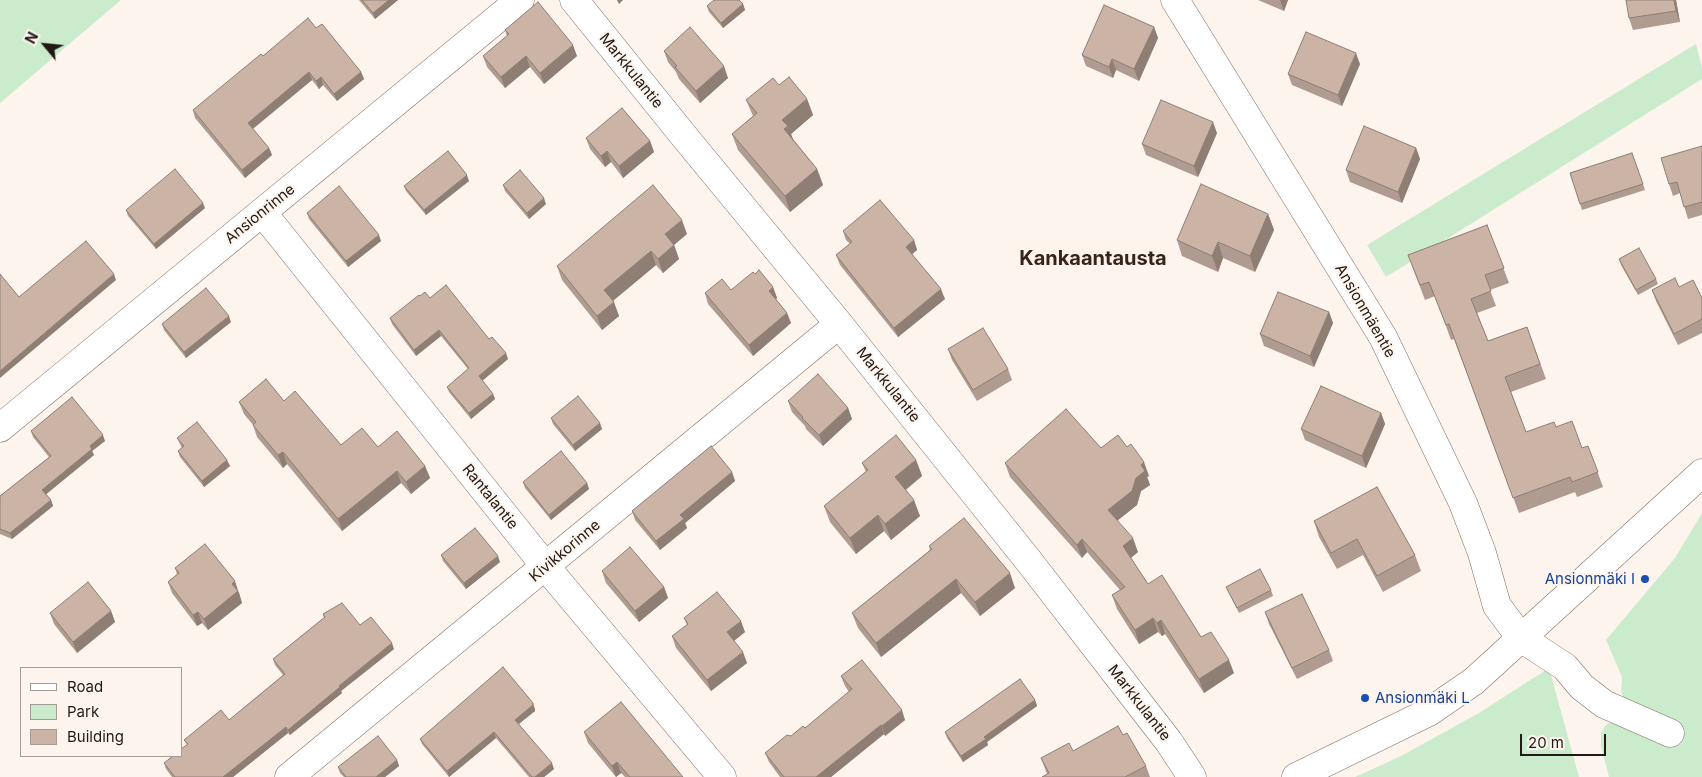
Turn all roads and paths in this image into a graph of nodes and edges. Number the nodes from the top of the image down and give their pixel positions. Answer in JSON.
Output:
{"nodes":[{"id":1,"x":520,"y":0,"type":"edge"},
{"id":2,"x":574,"y":0,"type":"edge"},
{"id":3,"x":1175,"y":0,"type":"edge"},
{"id":4,"x":262,"y":212,"type":"junction"},
{"id":5,"x":839,"y":324,"type":"junction"},
{"id":6,"x":0,"y":428,"type":"edge"},
{"id":7,"x":1702,"y":473,"type":"edge"},
{"id":8,"x":546,"y":567,"type":"junction"},
{"id":9,"x":1521,"y":638,"type":"junction"},
{"id":10,"x":1670,"y":734,"type":"dead end"},
{"id":11,"x":289,"y":777,"type":"edge"},
{"id":12,"x":722,"y":777,"type":"edge"},
{"id":13,"x":1192,"y":777,"type":"edge"},
{"id":14,"x":1296,"y":777,"type":"edge"}],
"edges":[{"from":1,"to":4,"type":"street","name":"Ansionrinne"},
{"from":2,"to":5,"type":"street","name":"Markkulantie"},
{"from":3,"to":9,"type":"street","name":"Ansionmäentie"},
{"from":4,"to":6,"type":"street","name":"Ansionrinne"},
{"from":4,"to":8,"type":"street","name":"Rantalantie"},
{"from":5,"to":8,"type":"street","name":"Kivikkorinne"},
{"from":5,"to":13,"type":"street","name":"Markkulantie"},
{"from":7,"to":9,"type":"street"},
{"from":8,"to":11,"type":"street","name":"Kivikkorinne"},
{"from":8,"to":12,"type":"street","name":"Rantalantie"},
{"from":9,"to":10,"type":"street"},
{"from":9,"to":14,"type":"street"}]}
